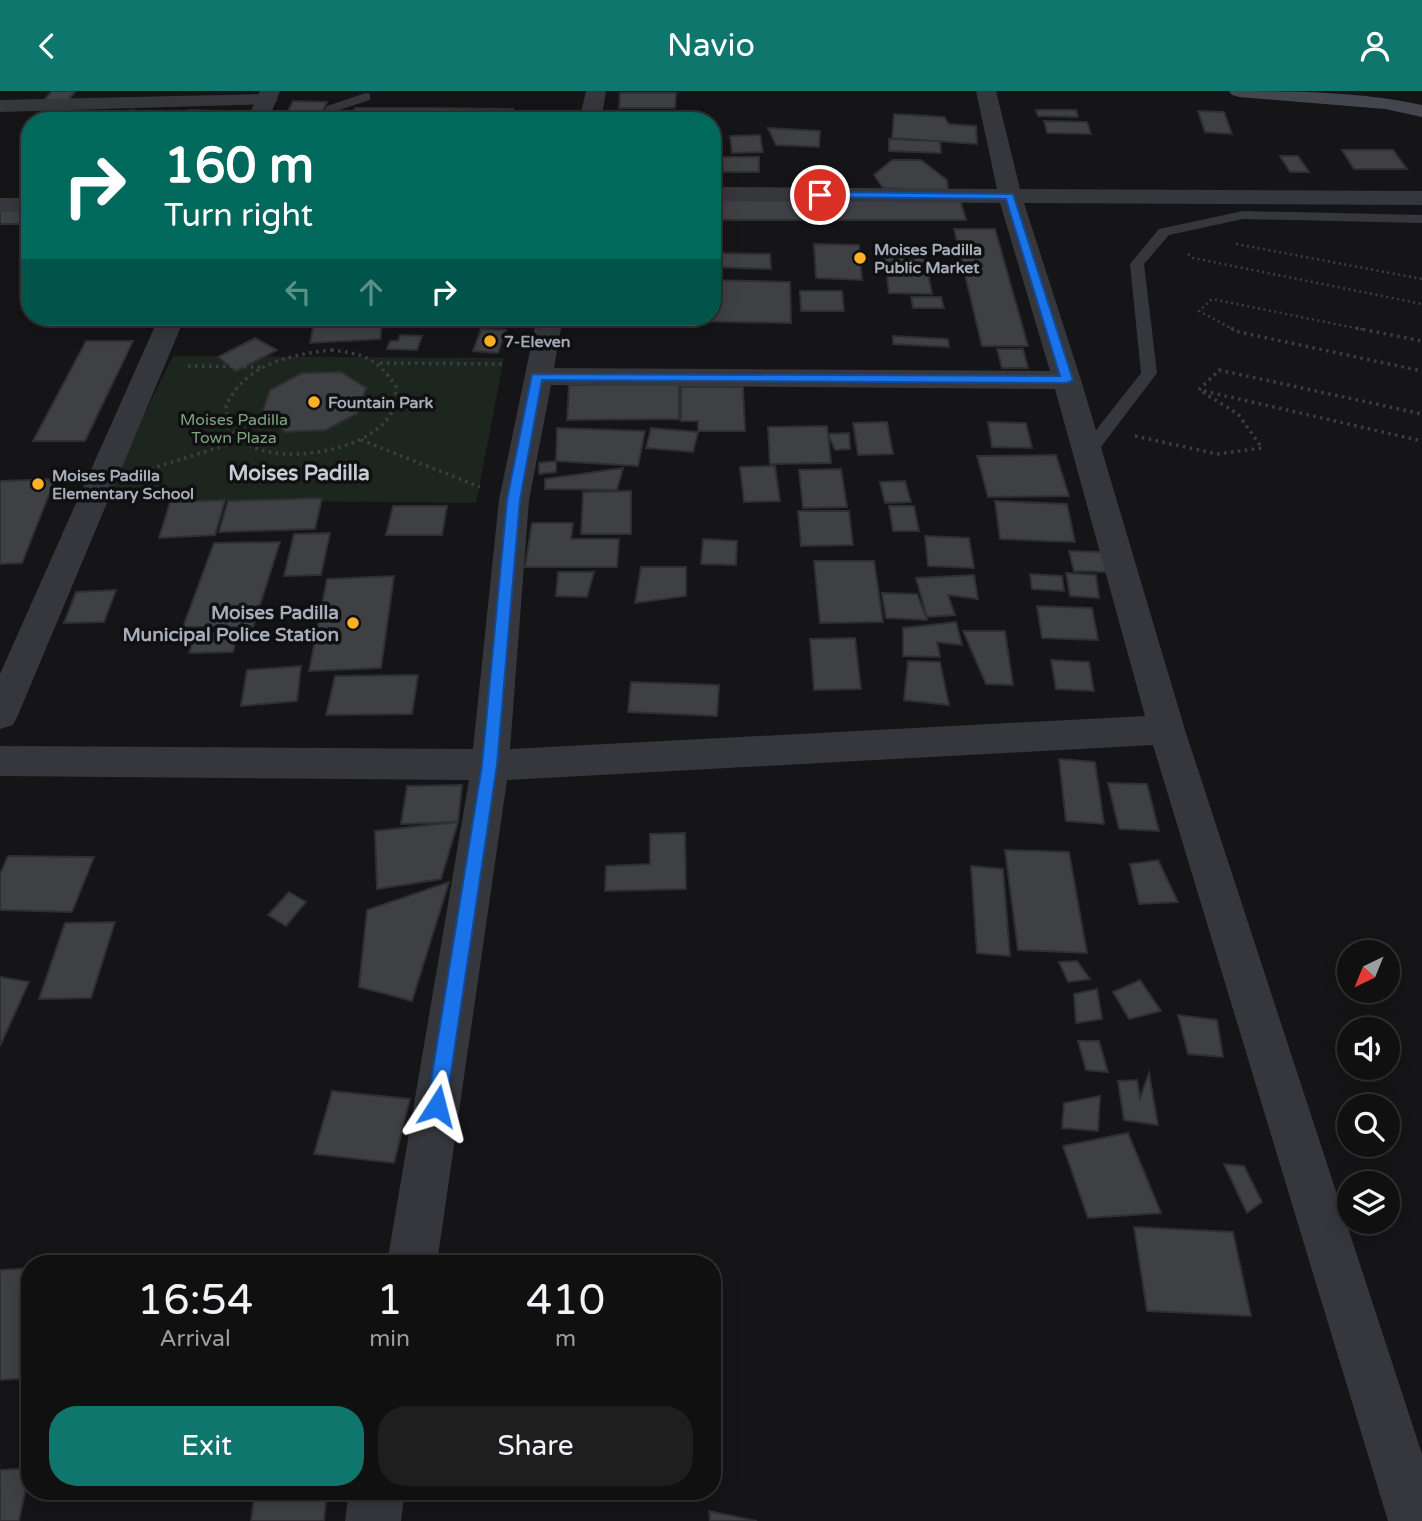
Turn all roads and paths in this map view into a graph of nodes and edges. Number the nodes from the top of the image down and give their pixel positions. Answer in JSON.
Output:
{"nodes":[{"id":1,"x":596,"y":91,"type":"edge"},
{"id":2,"x":986,"y":91,"type":"edge"},
{"id":3,"x":1239,"y":91,"type":"edge"},
{"id":4,"x":268,"y":95,"type":"edge"},
{"id":5,"x":366,"y":97,"type":"dead end"},
{"id":6,"x":0,"y":106,"type":"edge"},
{"id":7,"x":1422,"y":111,"type":"edge"},
{"id":8,"x":261,"y":112,"type":"edge"},
{"id":9,"x":330,"y":112,"type":"edge"},
{"id":10,"x":592,"y":112,"type":"edge"},
{"id":11,"x":721,"y":194,"type":"edge"},
{"id":12,"x":1010,"y":196,"type":"junction"},
{"id":13,"x":1422,"y":198,"type":"edge"},
{"id":14,"x":0,"y":205,"type":"edge"},
{"id":15,"x":21,"y":205,"type":"edge"},
{"id":16,"x":1422,"y":219,"type":"edge"},
{"id":17,"x":1230,"y":243,"type":"dead end"},
{"id":18,"x":1185,"y":252,"type":"dead end"},
{"id":19,"x":1422,"y":279,"type":"edge"},
{"id":20,"x":1422,"y":304,"type":"edge"},
{"id":21,"x":168,"y":326,"type":"edge"},
{"id":22,"x":548,"y":326,"type":"edge"},
{"id":23,"x":1422,"y":341,"type":"edge"},
{"id":24,"x":380,"y":363,"type":"junction"},
{"id":25,"x":152,"y":366,"type":"junction"},
{"id":26,"x":264,"y":367,"type":"junction"},
{"id":27,"x":538,"y":371,"type":"junction"},
{"id":28,"x":1422,"y":371,"type":"edge"},
{"id":29,"x":1067,"y":380,"type":"junction"},
{"id":30,"x":1199,"y":390,"type":"junction"},
{"id":31,"x":1422,"y":414,"type":"edge"},
{"id":32,"x":360,"y":440,"type":"junction"},
{"id":33,"x":240,"y":441,"type":"junction"},
{"id":34,"x":1096,"y":441,"type":"junction"},
{"id":35,"x":1422,"y":441,"type":"edge"},
{"id":36,"x":100,"y":486,"type":"junction"},
{"id":37,"x":514,"y":500,"type":"junction"},
{"id":38,"x":0,"y":715,"type":"edge"},
{"id":39,"x":1167,"y":730,"type":"junction"},
{"id":40,"x":0,"y":761,"type":"edge"},
{"id":41,"x":490,"y":765,"type":"junction"},
{"id":42,"x":413,"y":1255,"type":"edge"},
{"id":43,"x":376,"y":1500,"type":"edge"},
{"id":44,"x":373,"y":1521,"type":"edge"},
{"id":45,"x":1416,"y":1521,"type":"edge"}],
"edges":[{"from":1,"to":10,"type":"street"},
{"from":2,"to":12,"type":"street"},
{"from":3,"to":7,"type":"main road"},
{"from":4,"to":6,"type":"street"},
{"from":4,"to":8,"type":"street"},
{"from":5,"to":9,"type":"lane"},
{"from":11,"to":12,"type":"street"},
{"from":12,"to":13,"type":"street"},
{"from":12,"to":29,"type":"street"},
{"from":14,"to":15,"type":"street"},
{"from":16,"to":34,"type":"lane"},
{"from":17,"to":19,"type":"path"},
{"from":18,"to":20,"type":"path"},
{"from":21,"to":25,"type":"street"},
{"from":22,"to":27,"type":"street"},
{"from":23,"to":28,"type":"path"},
{"from":24,"to":26,"type":"path"},
{"from":24,"to":27,"type":"path"},
{"from":24,"to":32,"type":"path"},
{"from":25,"to":26,"type":"path"},
{"from":25,"to":36,"type":"street"},
{"from":26,"to":33,"type":"path"},
{"from":27,"to":29,"type":"street"},
{"from":27,"to":37,"type":"street"},
{"from":29,"to":34,"type":"street"},
{"from":30,"to":31,"type":"path"},
{"from":30,"to":34,"type":"path"},
{"from":30,"to":35,"type":"path"},
{"from":32,"to":33,"type":"path"},
{"from":32,"to":37,"type":"path"},
{"from":33,"to":36,"type":"path"},
{"from":34,"to":39,"type":"street"},
{"from":36,"to":38,"type":"street"},
{"from":37,"to":41,"type":"street"},
{"from":39,"to":41,"type":"street"},
{"from":39,"to":45,"type":"street"},
{"from":40,"to":41,"type":"street"},
{"from":41,"to":42,"type":"street"},
{"from":43,"to":44,"type":"street"}]}
